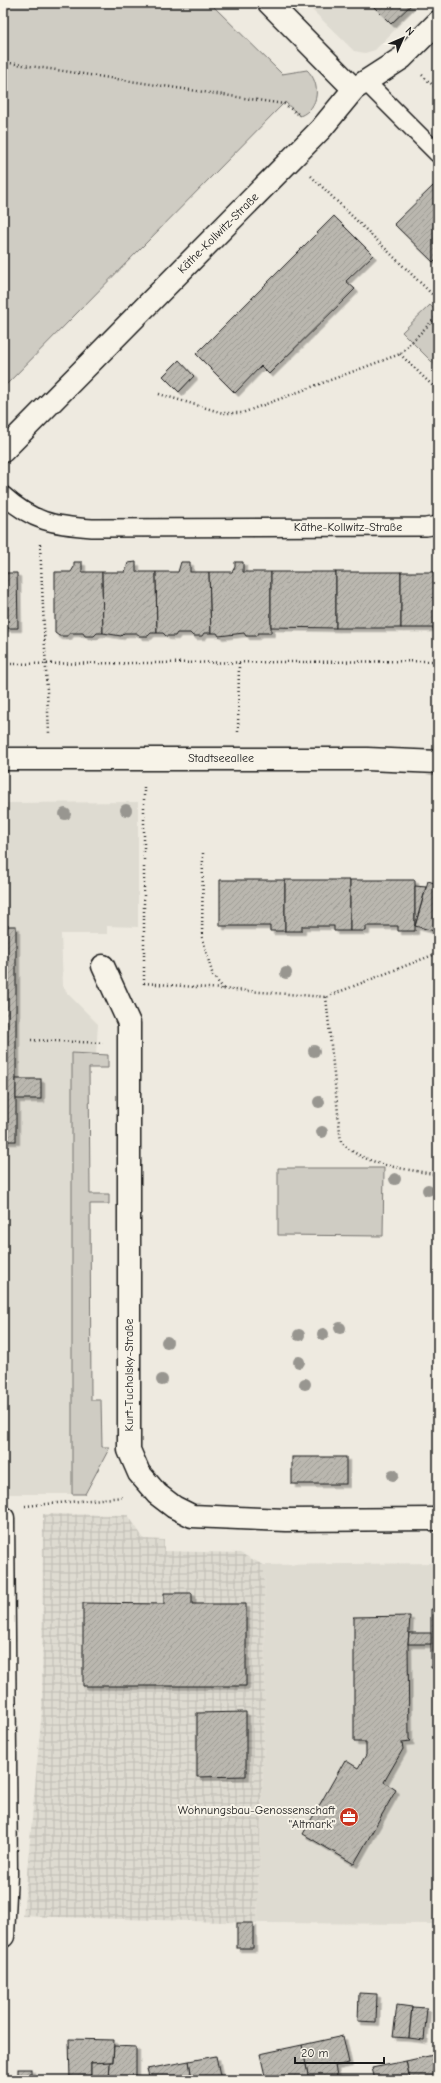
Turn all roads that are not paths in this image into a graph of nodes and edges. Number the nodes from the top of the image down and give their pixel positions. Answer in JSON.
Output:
{"nodes":[{"id":1,"x":269,"y":3,"type":"edge"},
{"id":2,"x":438,"y":22,"type":"edge"},
{"id":3,"x":360,"y":85,"type":"junction"},
{"id":4,"x":438,"y":154,"type":"edge"},
{"id":5,"x":3,"y":451,"type":"edge"},
{"id":6,"x":3,"y":495,"type":"edge"},
{"id":7,"x":438,"y":525,"type":"edge"},
{"id":8,"x":3,"y":758,"type":"edge"},
{"id":9,"x":438,"y":762,"type":"edge"},
{"id":10,"x":103,"y":966,"type":"dead end"},
{"id":11,"x":10,"y":1512,"type":"edge"},
{"id":12,"x":438,"y":1519,"type":"edge"},
{"id":13,"x":4,"y":1903,"type":"edge"},
{"id":14,"x":3,"y":1936,"type":"edge"}],
"edges":[{"from":1,"to":3,"type":"street"},
{"from":2,"to":3,"type":"street","name":"Käthe-Kollwitz-Straße"},
{"from":3,"to":4,"type":"lane"},
{"from":3,"to":5,"type":"street","name":"Käthe-Kollwitz-Straße"},
{"from":6,"to":7,"type":"lane","name":"Käthe-Kollwitz-Straße"},
{"from":8,"to":9,"type":"street","name":"Stadtseeallee"},
{"from":10,"to":12,"type":"street","name":"Kurt-Tucholsky-Straße"},
{"from":11,"to":13,"type":"street"},
{"from":13,"to":14,"type":"street"}]}
